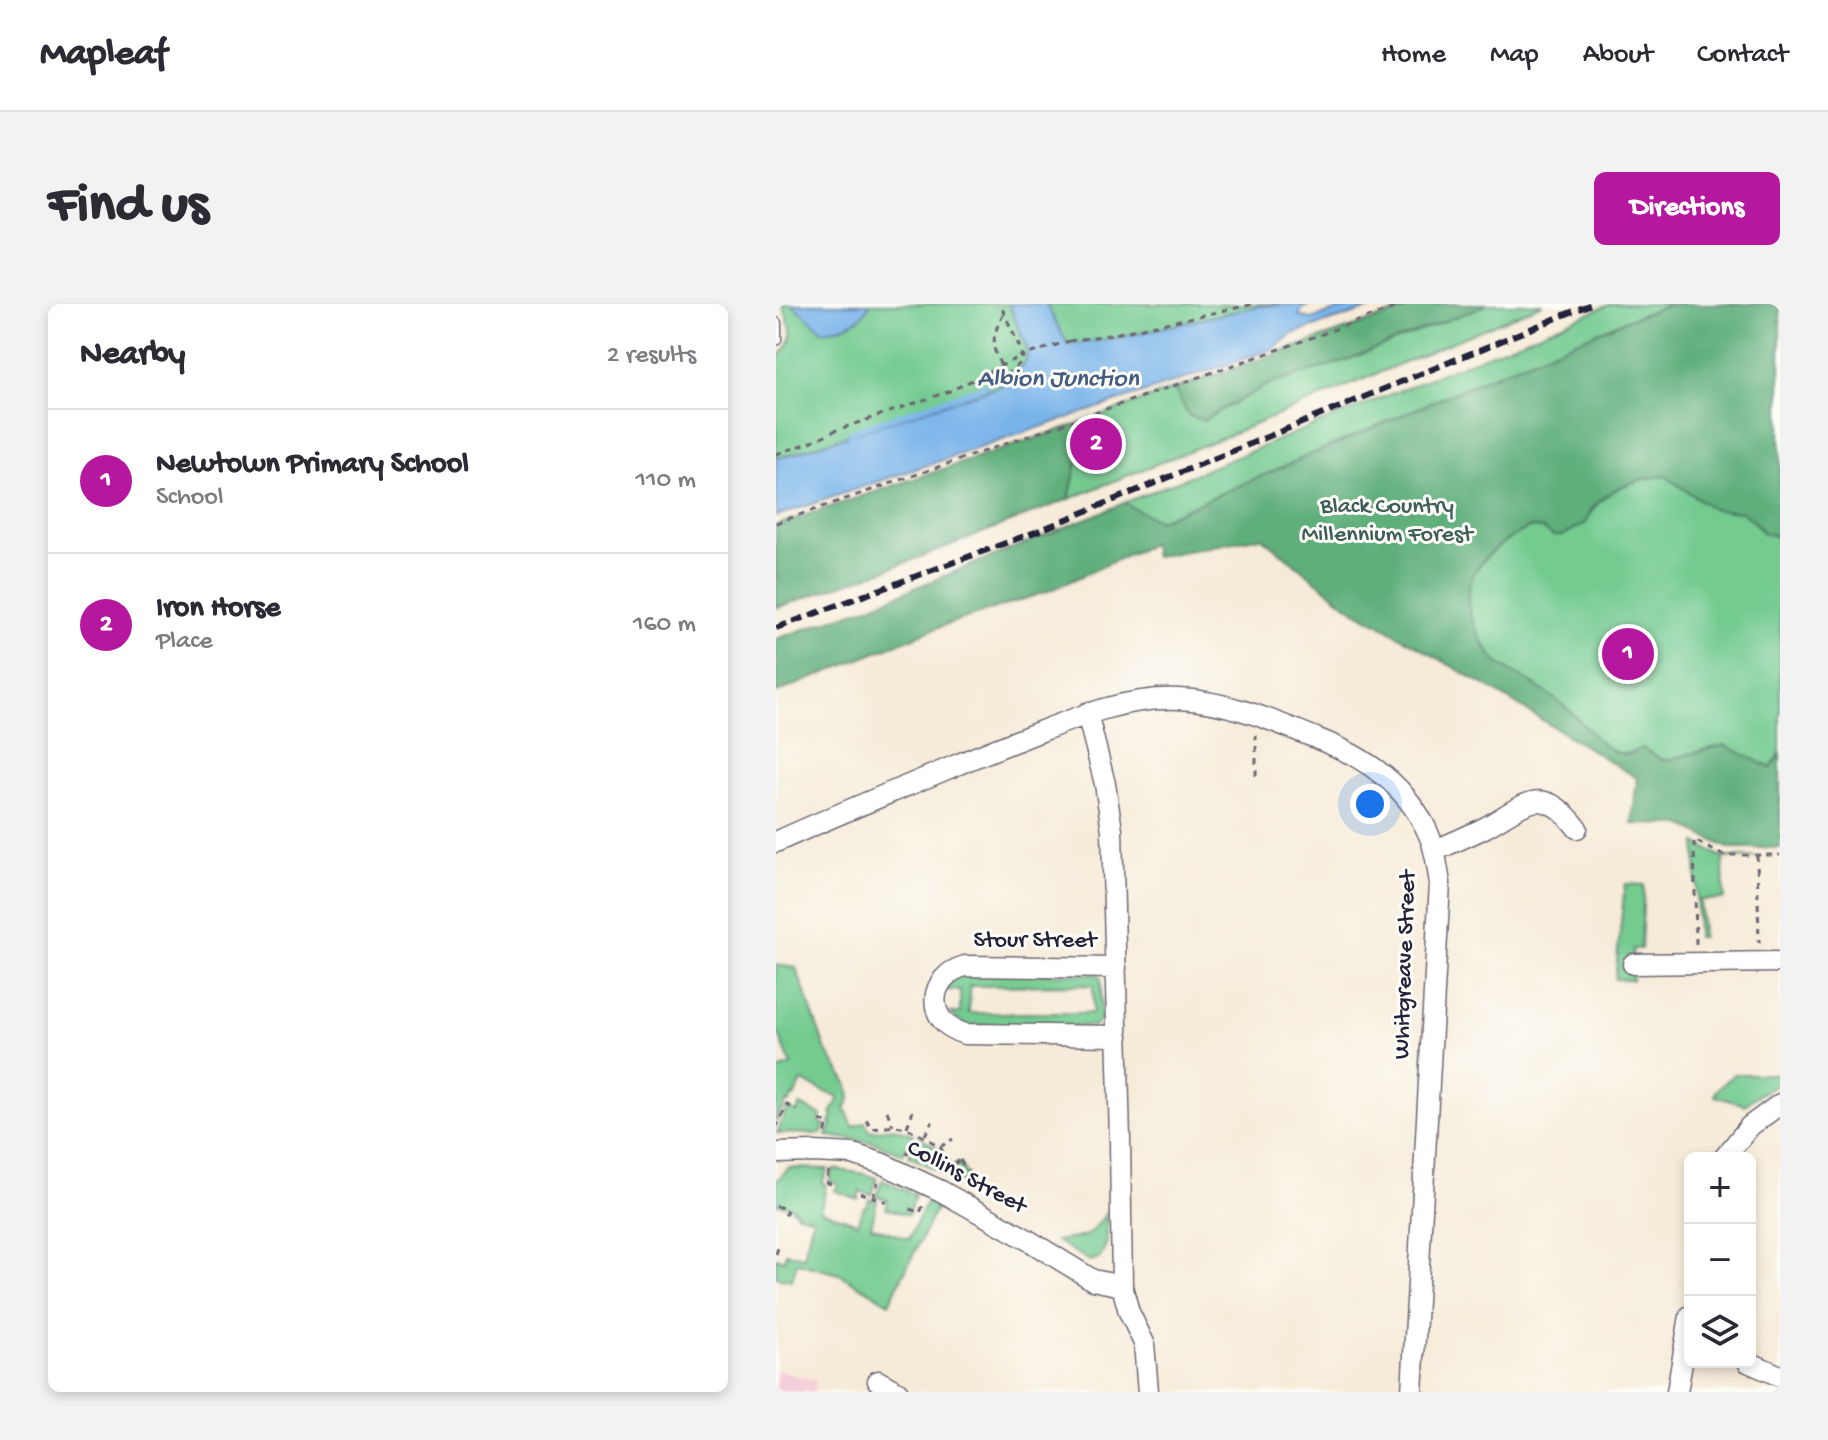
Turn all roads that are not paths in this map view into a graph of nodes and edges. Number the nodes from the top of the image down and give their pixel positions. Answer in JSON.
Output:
{"nodes":[{"id":1,"x":776,"y":323,"type":"edge"},
{"id":2,"x":776,"y":340,"type":"edge"},
{"id":3,"x":1087,"y":713,"type":"junction"},
{"id":4,"x":1577,"y":828,"type":"dead end"},
{"id":5,"x":776,"y":842,"type":"edge"},
{"id":6,"x":1434,"y":851,"type":"junction"},
{"id":7,"x":1780,"y":962,"type":"edge"},
{"id":8,"x":1633,"y":964,"type":"dead end"},
{"id":9,"x":1116,"y":968,"type":"junction"},
{"id":10,"x":1118,"y":1036,"type":"junction"},
{"id":11,"x":1780,"y":1104,"type":"edge"},
{"id":12,"x":1728,"y":1152,"type":"edge"},
{"id":13,"x":776,"y":1153,"type":"edge"},
{"id":14,"x":1122,"y":1286,"type":"junction"},
{"id":15,"x":1684,"y":1363,"type":"edge"},
{"id":16,"x":1756,"y":1366,"type":"edge"},
{"id":17,"x":1780,"y":1376,"type":"edge"},
{"id":18,"x":878,"y":1381,"type":"dead end"},
{"id":19,"x":898,"y":1392,"type":"edge"},
{"id":20,"x":1148,"y":1392,"type":"edge"},
{"id":21,"x":1412,"y":1392,"type":"edge"},
{"id":22,"x":1677,"y":1392,"type":"edge"}],
"edges":[{"from":1,"to":2,"type":"lane"},
{"from":3,"to":5,"type":"street","name":"Whitgreave Street"},
{"from":3,"to":6,"type":"street","name":"Whitgreave Street"},
{"from":3,"to":9,"type":"street","name":"Stour Street"},
{"from":4,"to":6,"type":"street"},
{"from":6,"to":21,"type":"street","name":"Whitgreave Street"},
{"from":7,"to":8,"type":"street"},
{"from":9,"to":10,"type":"street","name":"Stour Street"},
{"from":9,"to":10,"type":"street","name":"Stour Street"},
{"from":10,"to":14,"type":"street","name":"Stour Street"},
{"from":11,"to":12,"type":"street"},
{"from":13,"to":14,"type":"street","name":"Collins Street"},
{"from":14,"to":20,"type":"street","name":"Stour Street"},
{"from":15,"to":22,"type":"street"},
{"from":16,"to":17,"type":"street"},
{"from":18,"to":19,"type":"street"}]}
